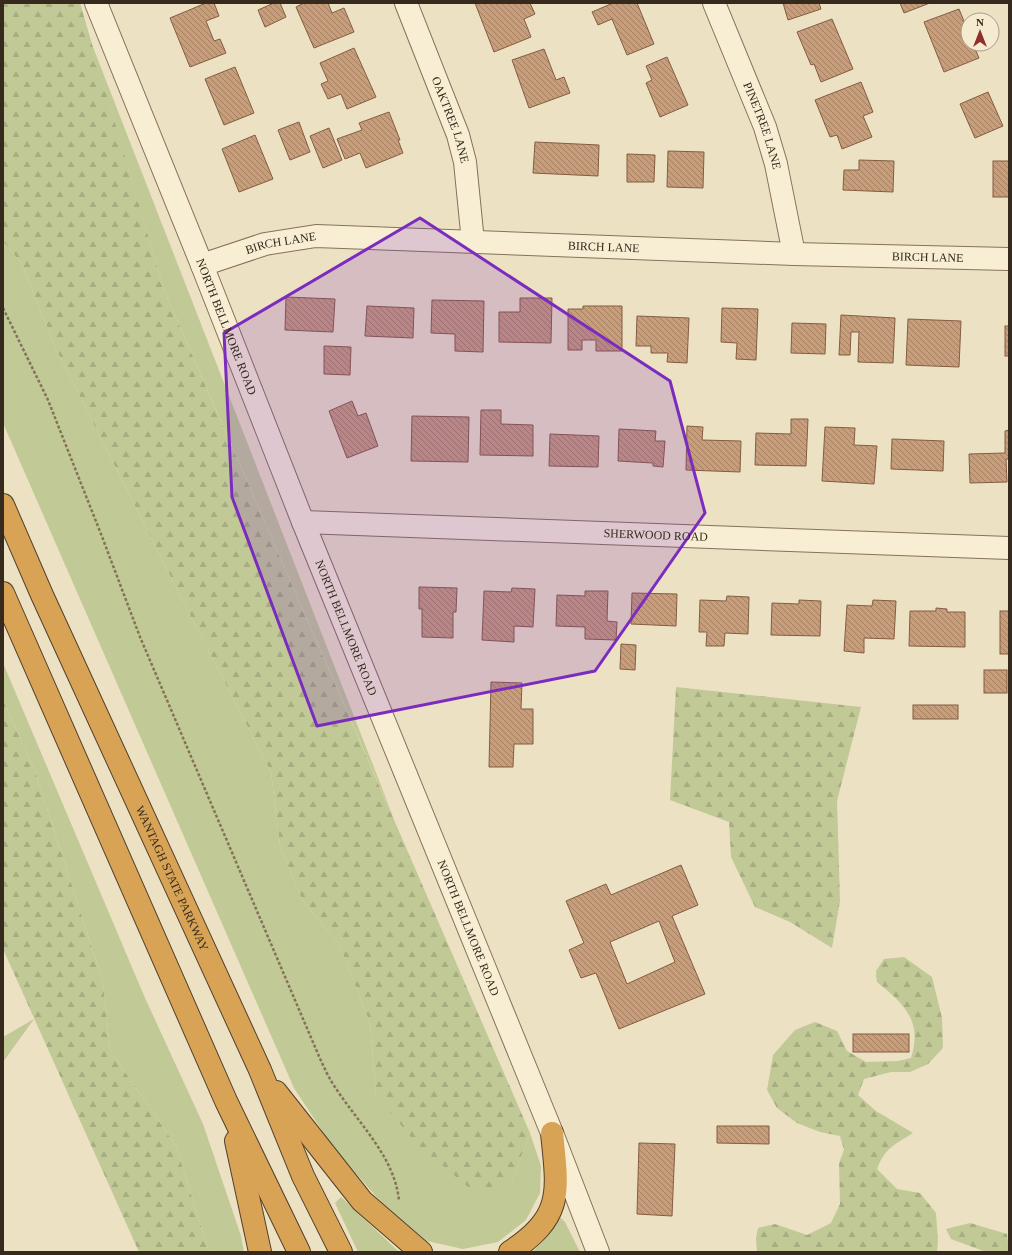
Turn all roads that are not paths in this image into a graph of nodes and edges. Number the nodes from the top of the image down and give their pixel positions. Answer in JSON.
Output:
{"nodes":[{"id":1,"x":96,"y":3,"type":"edge"},
{"id":2,"x":406,"y":3,"type":"edge"},
{"id":3,"x":714,"y":3,"type":"edge"},
{"id":4,"x":473,"y":242,"type":"junction"},
{"id":5,"x":794,"y":254,"type":"junction"},
{"id":6,"x":1009,"y":259,"type":"edge"},
{"id":7,"x":202,"y":265,"type":"junction"},
{"id":8,"x":3,"y":505,"type":"edge"},
{"id":9,"x":303,"y":522,"type":"junction"},
{"id":10,"x":1009,"y":548,"type":"edge"},
{"id":11,"x":3,"y":593,"type":"edge"},
{"id":12,"x":260,"y":1070,"type":"junction"},
{"id":13,"x":226,"y":1101,"type":"junction"},
{"id":14,"x":552,"y":1133,"type":"junction"},
{"id":15,"x":260,"y":1252,"type":"edge"},
{"id":16,"x":299,"y":1252,"type":"edge"},
{"id":17,"x":341,"y":1252,"type":"edge"},
{"id":18,"x":421,"y":1252,"type":"edge"},
{"id":19,"x":510,"y":1252,"type":"edge"},
{"id":20,"x":598,"y":1252,"type":"edge"}],
"edges":[{"from":1,"to":7,"type":"street","name":"NORTH BELLMORE ROAD"},
{"from":2,"to":4,"type":"street","name":"OAKTREE LANE"},
{"from":3,"to":5,"type":"street","name":"PINETREE LANE"},
{"from":4,"to":5,"type":"street","name":"BIRCH LANE"},
{"from":4,"to":7,"type":"street","name":"BIRCH LANE"},
{"from":5,"to":6,"type":"street","name":"BIRCH LANE"},
{"from":7,"to":9,"type":"street","name":"NORTH BELLMORE ROAD"},
{"from":8,"to":12,"type":"highway","name":"WANTAGH STATE PARKWAY"},
{"from":9,"to":10,"type":"street","name":"SHERWOOD ROAD"},
{"from":9,"to":14,"type":"street","name":"NORTH BELLMORE ROAD"},
{"from":11,"to":13,"type":"highway"},
{"from":12,"to":17,"type":"highway","name":"WANTAGH STATE PARKWAY"},
{"from":12,"to":18,"type":"highway"},
{"from":13,"to":15,"type":"highway"},
{"from":13,"to":16,"type":"highway"},
{"from":14,"to":19,"type":"highway"},
{"from":14,"to":20,"type":"street","name":"NORTH BELLMORE ROAD"}]}
